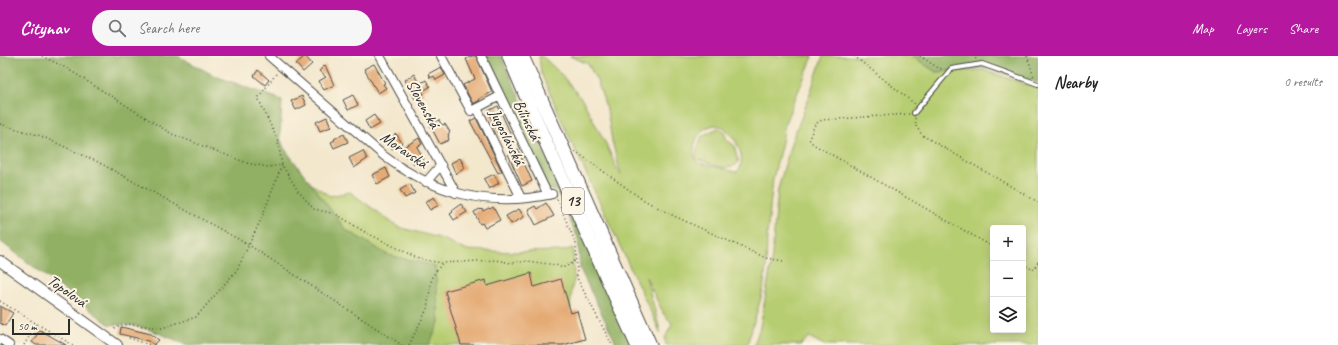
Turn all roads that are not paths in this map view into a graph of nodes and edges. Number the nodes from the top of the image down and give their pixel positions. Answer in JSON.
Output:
{"nodes":[{"id":1,"x":269,"y":56,"type":"edge"},
{"id":2,"x":380,"y":56,"type":"edge"},
{"id":3,"x":441,"y":56,"type":"edge"},
{"id":4,"x":481,"y":56,"type":"edge"},
{"id":5,"x":513,"y":57,"type":"edge"},
{"id":6,"x":1037,"y":84,"type":"edge"},
{"id":7,"x":500,"y":96,"type":"junction"},
{"id":8,"x":477,"y":108,"type":"junction"},
{"id":9,"x":914,"y":113,"type":"road end"},
{"id":10,"x":441,"y":165,"type":"junction"},
{"id":11,"x":426,"y":182,"type":"junction"},
{"id":12,"x":456,"y":193,"type":"junction"},
{"id":13,"x":550,"y":195,"type":"joint"},
{"id":14,"x":521,"y":198,"type":"junction"},
{"id":15,"x":0,"y":261,"type":"edge"},
{"id":16,"x":0,"y":340,"type":"edge"},
{"id":17,"x":9,"y":345,"type":"edge"},
{"id":18,"x":117,"y":345,"type":"edge"},
{"id":19,"x":637,"y":345,"type":"edge"},
{"id":20,"x":650,"y":345,"type":"edge"}],
"edges":[{"from":1,"to":11,"type":"street","name":"Moravská"},
{"from":2,"to":10,"type":"street","name":"Slovenská"},
{"from":3,"to":8,"type":"street","name":"Jugoslávská"},
{"from":4,"to":7,"type":"street","name":"Bílinská"},
{"from":5,"to":19,"type":"highway","number":"13"},
{"from":5,"to":20,"type":"highway","number":"13"},
{"from":6,"to":9,"type":"lane"},
{"from":7,"to":8,"type":"street"},
{"from":7,"to":13,"type":"street","name":"Bílinská"},
{"from":8,"to":14,"type":"street","name":"Jugoslávská"},
{"from":10,"to":11,"type":"street"},
{"from":10,"to":12,"type":"street","name":"Slovenská"},
{"from":11,"to":12,"type":"street","name":"Moravská"},
{"from":12,"to":14,"type":"street","name":"Moravská"},
{"from":13,"to":14,"type":"street","name":"Moravská"},
{"from":15,"to":18,"type":"street","name":"Topolová"},
{"from":16,"to":17,"type":"street"}]}
